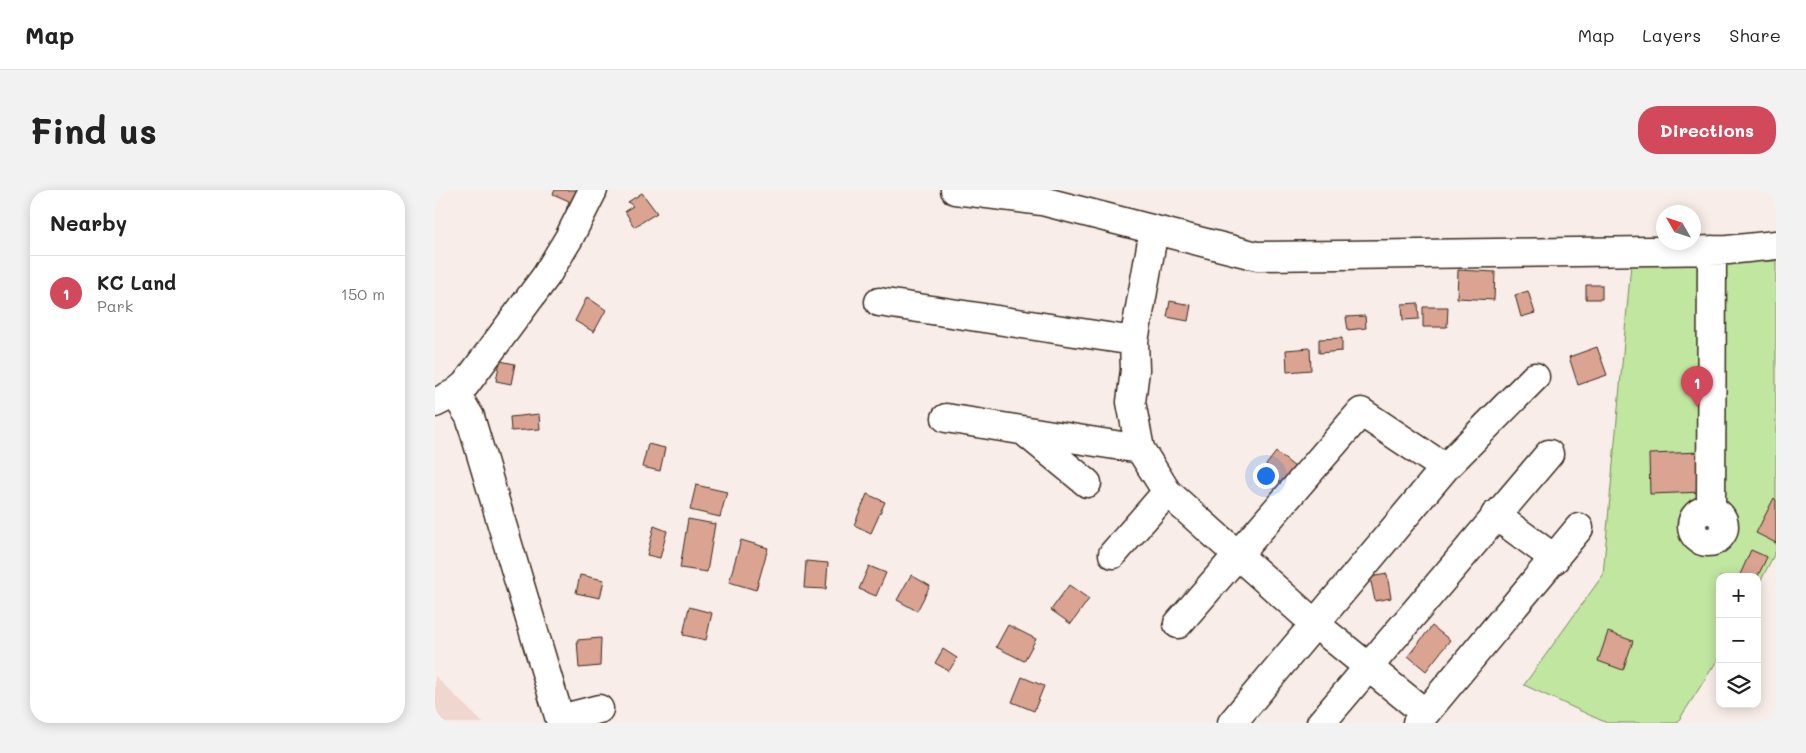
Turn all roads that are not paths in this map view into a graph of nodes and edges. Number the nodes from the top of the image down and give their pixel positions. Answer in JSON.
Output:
{"nodes":[{"id":1,"x":593,"y":190,"type":"edge"},
{"id":2,"x":955,"y":190,"type":"edge"},
{"id":3,"x":1154,"y":230,"type":"junction"},
{"id":4,"x":1776,"y":244,"type":"edge"},
{"id":5,"x":1711,"y":250,"type":"junction"},
{"id":6,"x":879,"y":302,"type":"dead end"},
{"id":7,"x":1134,"y":341,"type":"junction"},
{"id":8,"x":1535,"y":377,"type":"dead end"},
{"id":9,"x":445,"y":398,"type":"edge"},
{"id":10,"x":946,"y":418,"type":"dead end"},
{"id":11,"x":1023,"y":431,"type":"junction"},
{"id":12,"x":1139,"y":449,"type":"junction"},
{"id":13,"x":1549,"y":454,"type":"dead end"},
{"id":14,"x":1445,"y":468,"type":"junction"},
{"id":15,"x":1087,"y":483,"type":"dead end"},
{"id":16,"x":1167,"y":492,"type":"junction"},
{"id":17,"x":1711,"y":510,"type":"dead end"},
{"id":18,"x":1495,"y":515,"type":"junction"},
{"id":19,"x":1579,"y":528,"type":"dead end"},
{"id":20,"x":1113,"y":554,"type":"dead end"},
{"id":21,"x":1239,"y":556,"type":"junction"},
{"id":22,"x":1555,"y":558,"type":"junction"},
{"id":23,"x":1314,"y":623,"type":"junction"},
{"id":24,"x":1178,"y":624,"type":"dead end"},
{"id":25,"x":1369,"y":666,"type":"junction"},
{"id":26,"x":599,"y":709,"type":"dead end"},
{"id":27,"x":1421,"y":718,"type":"edge"},
{"id":28,"x":560,"y":721,"type":"edge"},
{"id":29,"x":1232,"y":723,"type":"edge"},
{"id":30,"x":1321,"y":723,"type":"edge"}],
"edges":[{"from":1,"to":9,"type":"street"},
{"from":2,"to":3,"type":"street"},
{"from":3,"to":5,"type":"street"},
{"from":3,"to":7,"type":"street"},
{"from":4,"to":5,"type":"street"},
{"from":5,"to":17,"type":"street"},
{"from":6,"to":7,"type":"street"},
{"from":7,"to":12,"type":"street"},
{"from":8,"to":14,"type":"street"},
{"from":9,"to":28,"type":"street"},
{"from":10,"to":11,"type":"street"},
{"from":11,"to":12,"type":"street"},
{"from":11,"to":15,"type":"street"},
{"from":12,"to":16,"type":"street"},
{"from":13,"to":18,"type":"street"},
{"from":14,"to":21,"type":"street"},
{"from":14,"to":23,"type":"street"},
{"from":16,"to":20,"type":"street"},
{"from":16,"to":21,"type":"street"},
{"from":18,"to":22,"type":"street"},
{"from":18,"to":25,"type":"street"},
{"from":19,"to":22,"type":"street"},
{"from":21,"to":23,"type":"street"},
{"from":21,"to":24,"type":"street"},
{"from":22,"to":27,"type":"street"},
{"from":23,"to":25,"type":"street"},
{"from":23,"to":29,"type":"street"},
{"from":25,"to":27,"type":"street"},
{"from":25,"to":30,"type":"street"},
{"from":26,"to":28,"type":"street"}]}
